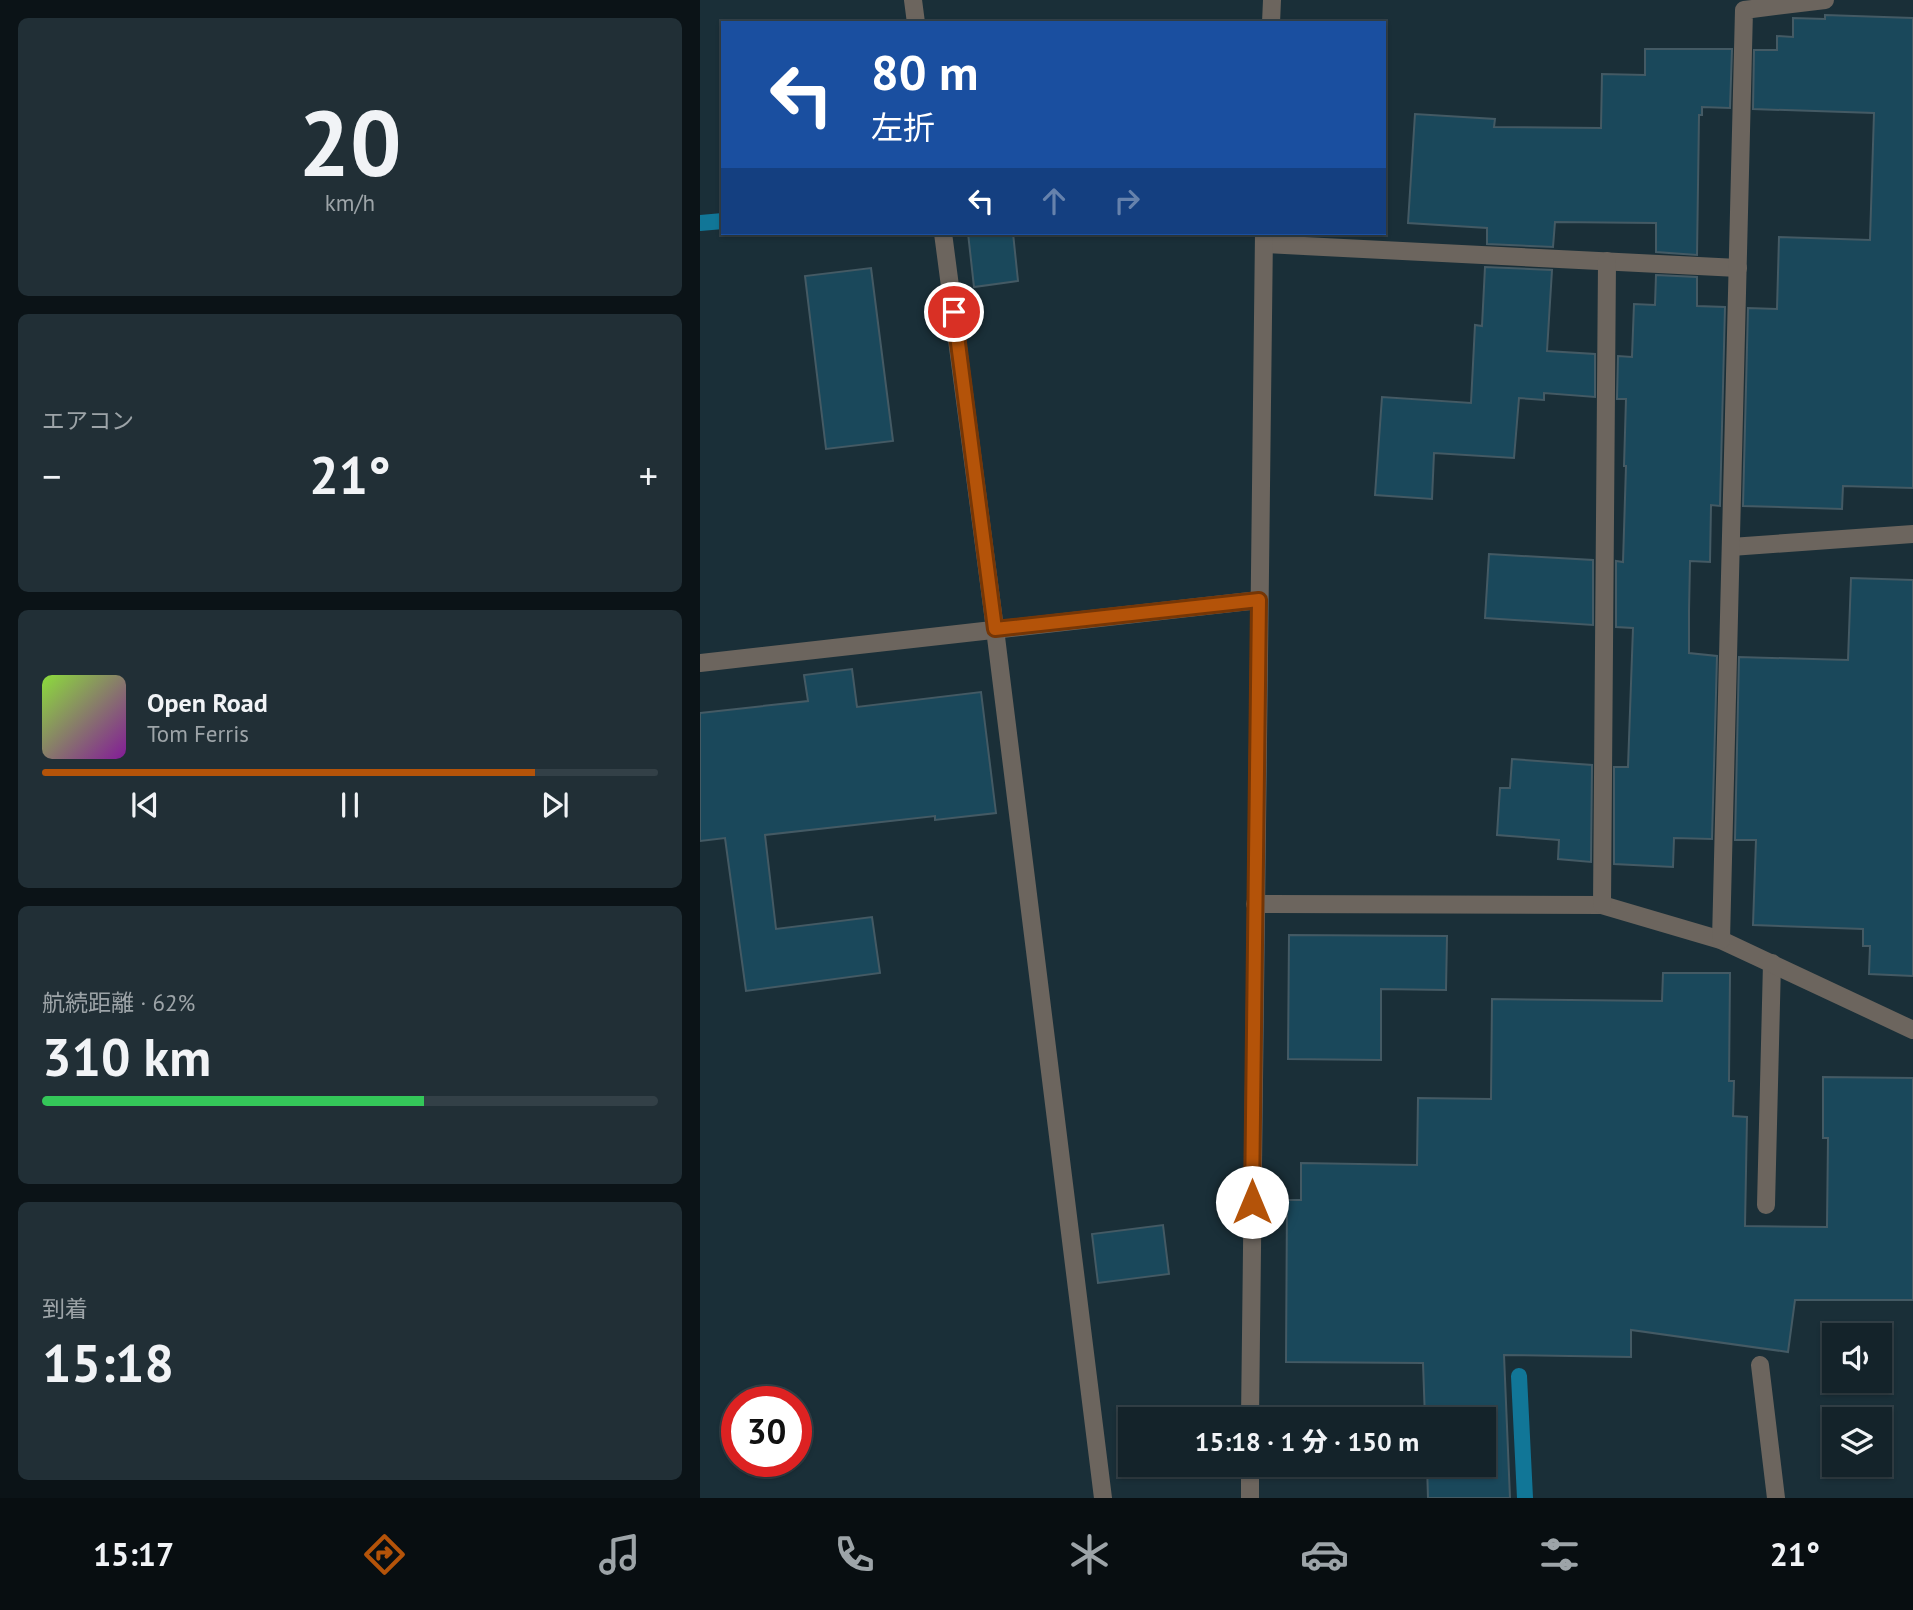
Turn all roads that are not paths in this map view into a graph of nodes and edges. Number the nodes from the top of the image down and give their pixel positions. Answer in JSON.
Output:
{"nodes":[{"id":1,"x":913,"y":0,"type":"edge"},
{"id":2,"x":1272,"y":0,"type":"edge"},
{"id":3,"x":1825,"y":0,"type":"edge"},
{"id":4,"x":916,"y":21,"type":"edge"},
{"id":5,"x":1271,"y":21,"type":"edge"},
{"id":6,"x":943,"y":235,"type":"edge"},
{"id":7,"x":1264,"y":238,"type":"edge"},
{"id":8,"x":1606,"y":261,"type":"junction"},
{"id":9,"x":1738,"y":268,"type":"junction"},
{"id":10,"x":1913,"y":534,"type":"edge"},
{"id":11,"x":1731,"y":547,"type":"junction"},
{"id":12,"x":1259,"y":600,"type":"junction"},
{"id":13,"x":995,"y":629,"type":"junction"},
{"id":14,"x":700,"y":663,"type":"edge"},
{"id":15,"x":1255,"y":904,"type":"junction"},
{"id":16,"x":1602,"y":905,"type":"junction"},
{"id":17,"x":1721,"y":940,"type":"junction"},
{"id":18,"x":1772,"y":963,"type":"junction"},
{"id":19,"x":1913,"y":1030,"type":"edge"},
{"id":20,"x":1766,"y":1205,"type":"dead end"},
{"id":21,"x":1760,"y":1365,"type":"dead end"},
{"id":22,"x":1250,"y":1407,"type":"edge"},
{"id":23,"x":1250,"y":1477,"type":"edge"},
{"id":24,"x":1103,"y":1498,"type":"edge"},
{"id":25,"x":1250,"y":1498,"type":"edge"},
{"id":26,"x":1776,"y":1498,"type":"edge"}],
"edges":[{"from":1,"to":4,"type":"street"},
{"from":2,"to":5,"type":"street"},
{"from":3,"to":9,"type":"street"},
{"from":6,"to":13,"type":"street"},
{"from":7,"to":8,"type":"street"},
{"from":7,"to":12,"type":"street"},
{"from":8,"to":9,"type":"street"},
{"from":8,"to":16,"type":"street"},
{"from":9,"to":11,"type":"street"},
{"from":10,"to":11,"type":"street"},
{"from":11,"to":17,"type":"street"},
{"from":12,"to":13,"type":"street"},
{"from":12,"to":15,"type":"street"},
{"from":13,"to":14,"type":"street"},
{"from":13,"to":24,"type":"street"},
{"from":15,"to":16,"type":"street"},
{"from":15,"to":22,"type":"street"},
{"from":16,"to":17,"type":"street"},
{"from":17,"to":18,"type":"street"},
{"from":18,"to":19,"type":"street"},
{"from":18,"to":20,"type":"street"},
{"from":21,"to":26,"type":"street"},
{"from":23,"to":25,"type":"street"}]}
